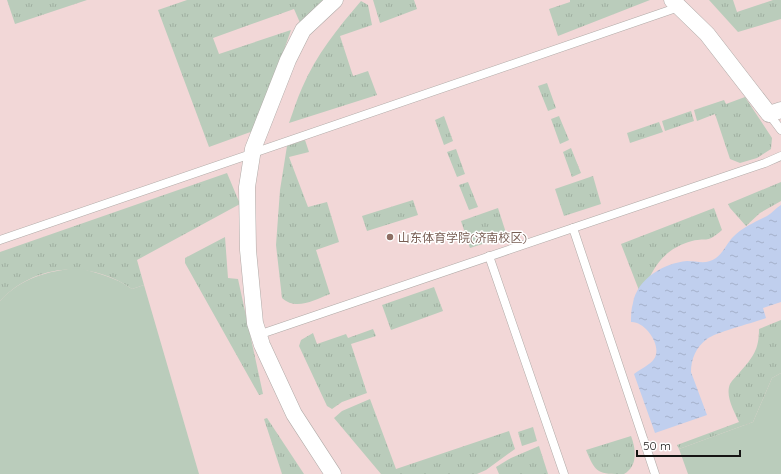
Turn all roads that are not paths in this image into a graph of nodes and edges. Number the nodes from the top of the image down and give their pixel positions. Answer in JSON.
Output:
{"nodes":[{"id":1,"x":334,"y":0,"type":"edge"},
{"id":2,"x":676,"y":4,"type":"edge"},
{"id":3,"x":775,"y":112,"type":"edge"},
{"id":4,"x":781,"y":130,"type":"edge"},
{"id":5,"x":252,"y":153,"type":"junction"},
{"id":6,"x":781,"y":156,"type":"edge"},
{"id":7,"x":573,"y":228,"type":"junction"},
{"id":8,"x":0,"y":240,"type":"edge"},
{"id":9,"x":489,"y":256,"type":"junction"},
{"id":10,"x":258,"y":334,"type":"junction"},
{"id":11,"x":333,"y":474,"type":"edge"},
{"id":12,"x":564,"y":474,"type":"edge"},
{"id":13,"x":655,"y":474,"type":"edge"}],
"edges":[{"from":1,"to":5,"type":"street"},
{"from":2,"to":3,"type":"street"},
{"from":2,"to":5,"type":"lane"},
{"from":3,"to":4,"type":"lane"},
{"from":5,"to":8,"type":"lane"},
{"from":5,"to":10,"type":"street"},
{"from":6,"to":7,"type":"lane"},
{"from":7,"to":9,"type":"lane"},
{"from":7,"to":13,"type":"lane"},
{"from":9,"to":10,"type":"lane"},
{"from":9,"to":12,"type":"lane"},
{"from":10,"to":11,"type":"street"}]}
